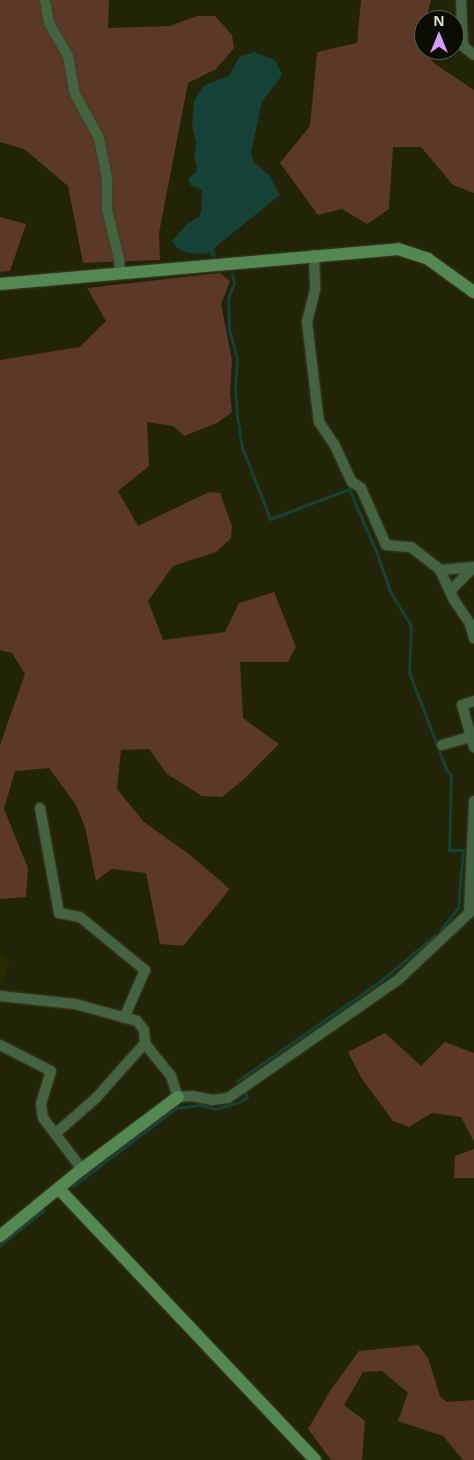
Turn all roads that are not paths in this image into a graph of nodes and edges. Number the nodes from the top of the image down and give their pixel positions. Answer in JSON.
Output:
{"nodes":[{"id":1,"x":46,"y":0,"type":"edge"},
{"id":2,"x":461,"y":0,"type":"edge"},
{"id":3,"x":474,"y":55,"type":"edge"},
{"id":4,"x":314,"y":255,"type":"junction"},
{"id":5,"x":120,"y":274,"type":"junction"},
{"id":6,"x":0,"y":284,"type":"edge"},
{"id":7,"x":474,"y":292,"type":"edge"},
{"id":8,"x":440,"y":570,"type":"junction"},
{"id":9,"x":450,"y":591,"type":"junction"},
{"id":10,"x":474,"y":638,"type":"edge"},
{"id":11,"x":474,"y":701,"type":"edge"},
{"id":12,"x":473,"y":740,"type":"edge"},
{"id":13,"x":442,"y":745,"type":"dead end"},
{"id":14,"x":474,"y":801,"type":"edge"},
{"id":15,"x":40,"y":808,"type":"dead end"},
{"id":16,"x":474,"y":816,"type":"edge"},
{"id":17,"x":472,"y":914,"type":"edge"},
{"id":18,"x":0,"y":996,"type":"edge"},
{"id":19,"x":124,"y":1018,"type":"junction"},
{"id":20,"x":146,"y":1042,"type":"junction"},
{"id":21,"x":0,"y":1045,"type":"edge"},
{"id":22,"x":178,"y":1097,"type":"junction"},
{"id":23,"x":54,"y":1134,"type":"junction"},
{"id":24,"x":82,"y":1169,"type":"junction"},
{"id":25,"x":59,"y":1189,"type":"junction"},
{"id":26,"x":0,"y":1236,"type":"edge"},
{"id":27,"x":315,"y":1460,"type":"edge"}],
"edges":[{"from":1,"to":5,"type":"street"},
{"from":2,"to":3,"type":"street"},
{"from":4,"to":5,"type":"street"},
{"from":4,"to":7,"type":"street"},
{"from":4,"to":8,"type":"street"},
{"from":5,"to":6,"type":"street"},
{"from":8,"to":9,"type":"street"},
{"from":8,"to":9,"type":"street"},
{"from":9,"to":10,"type":"street"},
{"from":11,"to":12,"type":"street"},
{"from":12,"to":13,"type":"street"},
{"from":14,"to":16,"type":"street"},
{"from":15,"to":19,"type":"street"},
{"from":16,"to":17,"type":"street"},
{"from":17,"to":22,"type":"street"},
{"from":18,"to":19,"type":"street"},
{"from":19,"to":20,"type":"street"},
{"from":20,"to":22,"type":"street"},
{"from":20,"to":23,"type":"street"},
{"from":21,"to":23,"type":"street"},
{"from":22,"to":24,"type":"street"},
{"from":23,"to":24,"type":"street"},
{"from":24,"to":25,"type":"street"},
{"from":25,"to":26,"type":"street"},
{"from":25,"to":27,"type":"street"}]}
